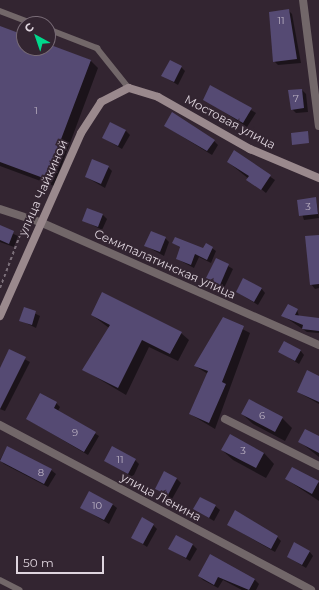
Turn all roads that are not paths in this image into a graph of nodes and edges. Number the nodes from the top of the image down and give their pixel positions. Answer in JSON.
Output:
{"nodes":[{"id":1,"x":303,"y":0,"type":"edge"},
{"id":2,"x":0,"y":11,"type":"edge"},
{"id":3,"x":16,"y":17,"type":"edge"},
{"id":4,"x":56,"y":32,"type":"edge"},
{"id":5,"x":129,"y":88,"type":"junction"},
{"id":6,"x":319,"y":126,"type":"edge"},
{"id":7,"x":319,"y":178,"type":"edge"},
{"id":8,"x":0,"y":208,"type":"edge"},
{"id":9,"x":40,"y":222,"type":"junction"},
{"id":10,"x":0,"y":316,"type":"edge"},
{"id":11,"x":319,"y":345,"type":"edge"},
{"id":12,"x":225,"y":419,"type":"dead end"},
{"id":13,"x":0,"y":425,"type":"edge"},
{"id":14,"x":319,"y":466,"type":"edge"},
{"id":15,"x":0,"y":580,"type":"edge"},
{"id":16,"x":20,"y":590,"type":"edge"},
{"id":17,"x":311,"y":590,"type":"edge"}],
"edges":[{"from":1,"to":6,"type":"street"},
{"from":2,"to":3,"type":"lane"},
{"from":4,"to":5,"type":"lane"},
{"from":5,"to":7,"type":"street","name":"Мостовая улица"},
{"from":5,"to":9,"type":"street","name":"улица Чайкиной"},
{"from":8,"to":9,"type":"street","name":"Семипалатинская улица"},
{"from":9,"to":10,"type":"street","name":"улица Чайкиной"},
{"from":9,"to":11,"type":"street","name":"Семипалатинская улица"},
{"from":12,"to":14,"type":"street"},
{"from":13,"to":17,"type":"street","name":"улица Ленина"},
{"from":15,"to":16,"type":"lane"}]}
